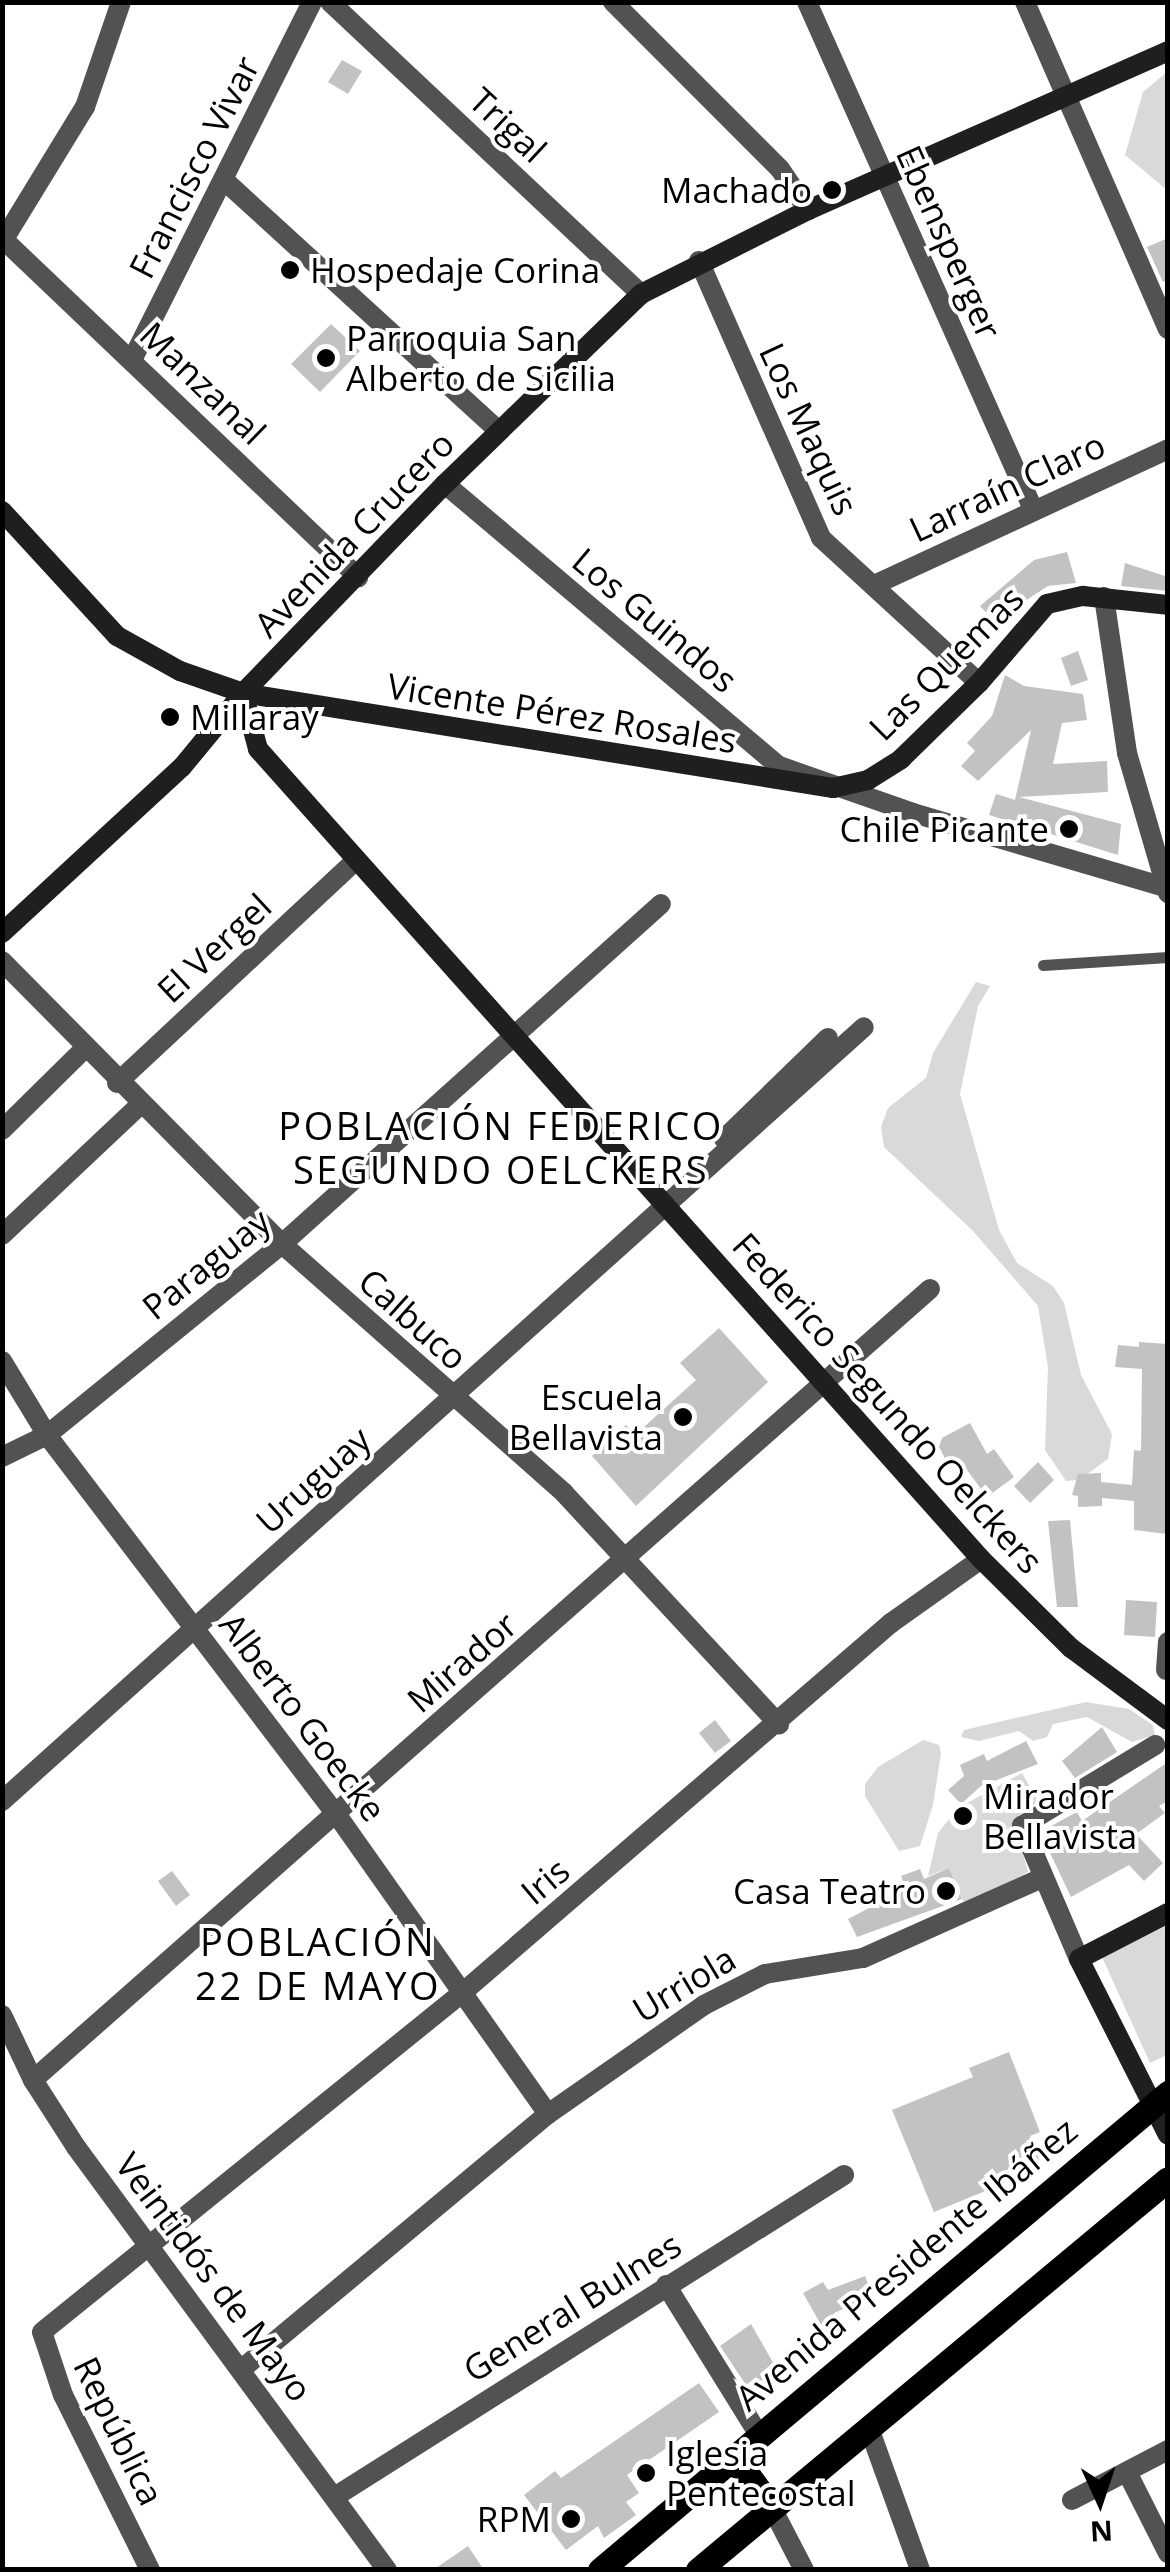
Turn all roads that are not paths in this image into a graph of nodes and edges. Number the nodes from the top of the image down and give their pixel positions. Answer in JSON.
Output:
{"nodes":[{"id":1,"x":122,"y":2,"type":"edge"},
{"id":2,"x":312,"y":2,"type":"edge"},
{"id":3,"x":330,"y":2,"type":"edge"},
{"id":4,"x":614,"y":2,"type":"edge"},
{"id":5,"x":807,"y":2,"type":"edge"},
{"id":6,"x":1025,"y":2,"type":"edge"},
{"id":7,"x":1168,"y":51,"type":"edge"},
{"id":8,"x":1065,"y":98,"type":"junction"},
{"id":9,"x":886,"y":180,"type":"junction"},
{"id":10,"x":226,"y":181,"type":"junction"},
{"id":11,"x":808,"y":210,"type":"junction"},
{"id":12,"x":3,"y":238,"type":"edge"},
{"id":13,"x":698,"y":261,"type":"junction"},
{"id":14,"x":641,"y":294,"type":"junction"},
{"id":15,"x":1168,"y":329,"type":"edge"},
{"id":16,"x":132,"y":360,"type":"junction"},
{"id":17,"x":498,"y":432,"type":"junction"},
{"id":18,"x":1168,"y":450,"type":"edge"},
{"id":19,"x":445,"y":484,"type":"junction"},
{"id":20,"x":1032,"y":507,"type":"junction"},
{"id":21,"x":2,"y":511,"type":"edge"},
{"id":22,"x":358,"y":577,"type":"junction"},
{"id":23,"x":874,"y":585,"type":"junction"},
{"id":24,"x":1104,"y":598,"type":"junction"},
{"id":25,"x":1168,"y":606,"type":"edge"},
{"id":26,"x":980,"y":683,"type":"junction"},
{"id":27,"x":244,"y":693,"type":"junction"},
{"id":28,"x":832,"y":788,"type":"junction"},
{"id":29,"x":356,"y":860,"type":"junction"},
{"id":30,"x":1166,"y":890,"type":"edge"},
{"id":31,"x":661,"y":904,"type":"dead end"},
{"id":32,"x":2,"y":933,"type":"edge"},
{"id":33,"x":1168,"y":956,"type":"edge"},
{"id":34,"x":2,"y":962,"type":"edge"},
{"id":35,"x":1043,"y":965,"type":"dead end"},
{"id":36,"x":864,"y":1028,"type":"dead end"},
{"id":37,"x":512,"y":1036,"type":"junction"},
{"id":38,"x":828,"y":1038,"type":"dead end"},
{"id":39,"x":84,"y":1049,"type":"junction"},
{"id":40,"x":118,"y":1083,"type":"junction"},
{"id":41,"x":139,"y":1106,"type":"junction"},
{"id":42,"x":2,"y":1130,"type":"edge"},
{"id":43,"x":664,"y":1203,"type":"junction"},
{"id":44,"x":2,"y":1236,"type":"edge"},
{"id":45,"x":282,"y":1244,"type":"junction"},
{"id":46,"x":930,"y":1289,"type":"dead end"},
{"id":47,"x":2,"y":1362,"type":"edge"},
{"id":48,"x":824,"y":1383,"type":"junction"},
{"id":49,"x":453,"y":1399,"type":"junction"},
{"id":50,"x":46,"y":1435,"type":"junction"},
{"id":51,"x":2,"y":1457,"type":"edge"},
{"id":52,"x":980,"y":1558,"type":"junction"},
{"id":53,"x":627,"y":1560,"type":"junction"},
{"id":54,"x":196,"y":1628,"type":"junction"},
{"id":55,"x":1168,"y":1642,"type":"edge"},
{"id":56,"x":1166,"y":1670,"type":"edge"},
{"id":57,"x":1168,"y":1720,"type":"edge"},
{"id":58,"x":778,"y":1724,"type":"junction"},
{"id":59,"x":1155,"y":1745,"type":"dead end"},
{"id":60,"x":2,"y":1801,"type":"edge"},
{"id":61,"x":337,"y":1815,"type":"junction"},
{"id":62,"x":1040,"y":1879,"type":"junction"},
{"id":63,"x":1168,"y":1913,"type":"edge"},
{"id":64,"x":1079,"y":1959,"type":"junction"},
{"id":65,"x":462,"y":1993,"type":"junction"},
{"id":66,"x":2,"y":2015,"type":"edge"},
{"id":67,"x":33,"y":2080,"type":"junction"},
{"id":68,"x":1160,"y":2099,"type":"edge"},
{"id":69,"x":548,"y":2114,"type":"junction"},
{"id":70,"x":1168,"y":2135,"type":"edge"},
{"id":71,"x":844,"y":2174,"type":"dead end"},
{"id":72,"x":1168,"y":2180,"type":"edge"},
{"id":73,"x":146,"y":2248,"type":"junction"},
{"id":74,"x":666,"y":2285,"type":"junction"},
{"id":75,"x":243,"y":2368,"type":"junction"},
{"id":76,"x":869,"y":2428,"type":"junction"},
{"id":77,"x":757,"y":2432,"type":"junction"},
{"id":78,"x":1168,"y":2450,"type":"edge"},
{"id":79,"x":724,"y":2460,"type":"junction"},
{"id":80,"x":1127,"y":2472,"type":"junction"},
{"id":81,"x":336,"y":2496,"type":"junction"},
{"id":82,"x":1072,"y":2500,"type":"dead end"},
{"id":83,"x":772,"y":2508,"type":"junction"},
{"id":84,"x":1168,"y":2553,"type":"edge"},
{"id":85,"x":150,"y":2570,"type":"edge"},
{"id":86,"x":387,"y":2570,"type":"edge"},
{"id":87,"x":600,"y":2570,"type":"edge"},
{"id":88,"x":698,"y":2570,"type":"edge"},
{"id":89,"x":804,"y":2570,"type":"edge"},
{"id":90,"x":920,"y":2570,"type":"edge"}],
"edges":[{"from":1,"to":12,"type":"street"},
{"from":2,"to":10,"type":"street","name":"Francisco Vivar"},
{"from":3,"to":14,"type":"street","name":"Trigal"},
{"from":4,"to":11,"type":"street"},
{"from":5,"to":9,"type":"street","name":"Ebensperger"},
{"from":6,"to":8,"type":"street"},
{"from":7,"to":8,"type":"main road","name":"Avenida Crucero"},
{"from":8,"to":9,"type":"main road","name":"Avenida Crucero"},
{"from":8,"to":15,"type":"street"},
{"from":9,"to":11,"type":"main road","name":"Avenida Crucero"},
{"from":9,"to":20,"type":"street","name":"Ebensperger"},
{"from":10,"to":16,"type":"street","name":"Francisco Vivar"},
{"from":10,"to":17,"type":"street"},
{"from":11,"to":13,"type":"main road","name":"Avenida Crucero"},
{"from":12,"to":16,"type":"street","name":"Manzanal"},
{"from":13,"to":14,"type":"main road","name":"Avenida Crucero"},
{"from":13,"to":23,"type":"street","name":"Los Maquis"},
{"from":14,"to":17,"type":"main road","name":"Avenida Crucero"},
{"from":16,"to":22,"type":"street","name":"Manzanal"},
{"from":17,"to":19,"type":"main road","name":"Avenida Crucero"},
{"from":18,"to":20,"type":"street","name":"Larraín Claro"},
{"from":19,"to":22,"type":"main road","name":"Avenida Crucero"},
{"from":19,"to":28,"type":"street","name":"Los Guindos"},
{"from":20,"to":23,"type":"street","name":"Larraín Claro"},
{"from":21,"to":27,"type":"main road","name":"Vicente Pérez Rosales"},
{"from":22,"to":27,"type":"main road","name":"Avenida Crucero"},
{"from":23,"to":26,"type":"street","name":"Los Maquis"},
{"from":24,"to":25,"type":"main road","name":"Las Quemas"},
{"from":24,"to":26,"type":"main road","name":"Las Quemas"},
{"from":24,"to":30,"type":"street"},
{"from":26,"to":28,"type":"main road","name":"Las Quemas"},
{"from":27,"to":28,"type":"main road","name":"Vicente Pérez Rosales"},
{"from":27,"to":29,"type":"main road","name":"Federico Segundo Oelckers"},
{"from":27,"to":32,"type":"main road","name":"Avenida Crucero"},
{"from":28,"to":30,"type":"street","name":"Vicente Pérez Rosales"},
{"from":29,"to":37,"type":"main road","name":"Federico Segundo Oelckers"},
{"from":29,"to":40,"type":"street","name":"El Vergel"},
{"from":31,"to":37,"type":"street","name":"Paraguay"},
{"from":33,"to":35,"type":"lane"},
{"from":34,"to":39,"type":"street","name":"Calbuco"},
{"from":36,"to":43,"type":"street","name":"Uruguay"},
{"from":37,"to":43,"type":"main road","name":"Federico Segundo Oelckers"},
{"from":37,"to":45,"type":"street","name":"Paraguay"},
{"from":38,"to":43,"type":"street","name":"Uruguay"},
{"from":39,"to":40,"type":"street","name":"Calbuco"},
{"from":39,"to":42,"type":"street"},
{"from":40,"to":41,"type":"street","name":"Calbuco"},
{"from":41,"to":44,"type":"street"},
{"from":41,"to":45,"type":"street","name":"Calbuco"},
{"from":43,"to":48,"type":"main road","name":"Federico Segundo Oelckers"},
{"from":43,"to":49,"type":"street","name":"Uruguay"},
{"from":45,"to":49,"type":"street","name":"Calbuco"},
{"from":45,"to":50,"type":"street","name":"Paraguay"},
{"from":46,"to":48,"type":"street","name":"Mirador"},
{"from":47,"to":50,"type":"street","name":"Alberto Goecke"},
{"from":48,"to":52,"type":"main road","name":"Federico Segundo Oelckers"},
{"from":48,"to":53,"type":"street","name":"Mirador"},
{"from":49,"to":53,"type":"street","name":"Calbuco"},
{"from":49,"to":54,"type":"street","name":"Uruguay"},
{"from":50,"to":51,"type":"street","name":"Paraguay"},
{"from":50,"to":54,"type":"street","name":"Alberto Goecke"},
{"from":52,"to":57,"type":"main road","name":"Federico Segundo Oelckers"},
{"from":52,"to":58,"type":"street","name":"Iris"},
{"from":53,"to":58,"type":"street","name":"Calbuco"},
{"from":53,"to":61,"type":"street","name":"Mirador"},
{"from":54,"to":60,"type":"street","name":"Uruguay"},
{"from":54,"to":61,"type":"street","name":"Alberto Goecke"},
{"from":55,"to":56,"type":"street"},
{"from":58,"to":65,"type":"street","name":"Iris"},
{"from":59,"to":62,"type":"street"},
{"from":61,"to":65,"type":"street","name":"Alberto Goecke"},
{"from":61,"to":67,"type":"street","name":"Mirador"},
{"from":62,"to":64,"type":"street"},
{"from":62,"to":69,"type":"street","name":"Urriola"},
{"from":63,"to":64,"type":"main road"},
{"from":64,"to":68,"type":"main road"},
{"from":65,"to":69,"type":"street","name":"Alberto Goecke"},
{"from":65,"to":73,"type":"street","name":"Iris"},
{"from":66,"to":67,"type":"street","name":"Veintidós de Mayo"},
{"from":67,"to":73,"type":"street","name":"Veintidós de Mayo"},
{"from":68,"to":70,"type":"main road"},
{"from":68,"to":77,"type":"main road","name":"Avenida Presidente Ibáñez"},
{"from":69,"to":75,"type":"street","name":"Urriola"},
{"from":71,"to":74,"type":"street","name":"General Bulnes"},
{"from":72,"to":76,"type":"main road"},
{"from":73,"to":75,"type":"street","name":"Veintidós de Mayo"},
{"from":73,"to":85,"type":"street","name":"República"},
{"from":74,"to":77,"type":"street"},
{"from":74,"to":81,"type":"street","name":"General Bulnes"},
{"from":75,"to":81,"type":"street","name":"Veintidós de Mayo"},
{"from":76,"to":83,"type":"main road"},
{"from":76,"to":90,"type":"street"},
{"from":77,"to":79,"type":"main road","name":"Avenida Presidente Ibáñez"},
{"from":78,"to":80,"type":"street"},
{"from":79,"to":83,"type":"main road"},
{"from":79,"to":87,"type":"main road","name":"Avenida Presidente Ibáñez"},
{"from":80,"to":82,"type":"street"},
{"from":80,"to":84,"type":"street"},
{"from":81,"to":86,"type":"street","name":"Veintidós de Mayo"},
{"from":83,"to":88,"type":"main road"},
{"from":83,"to":89,"type":"street"}]}
